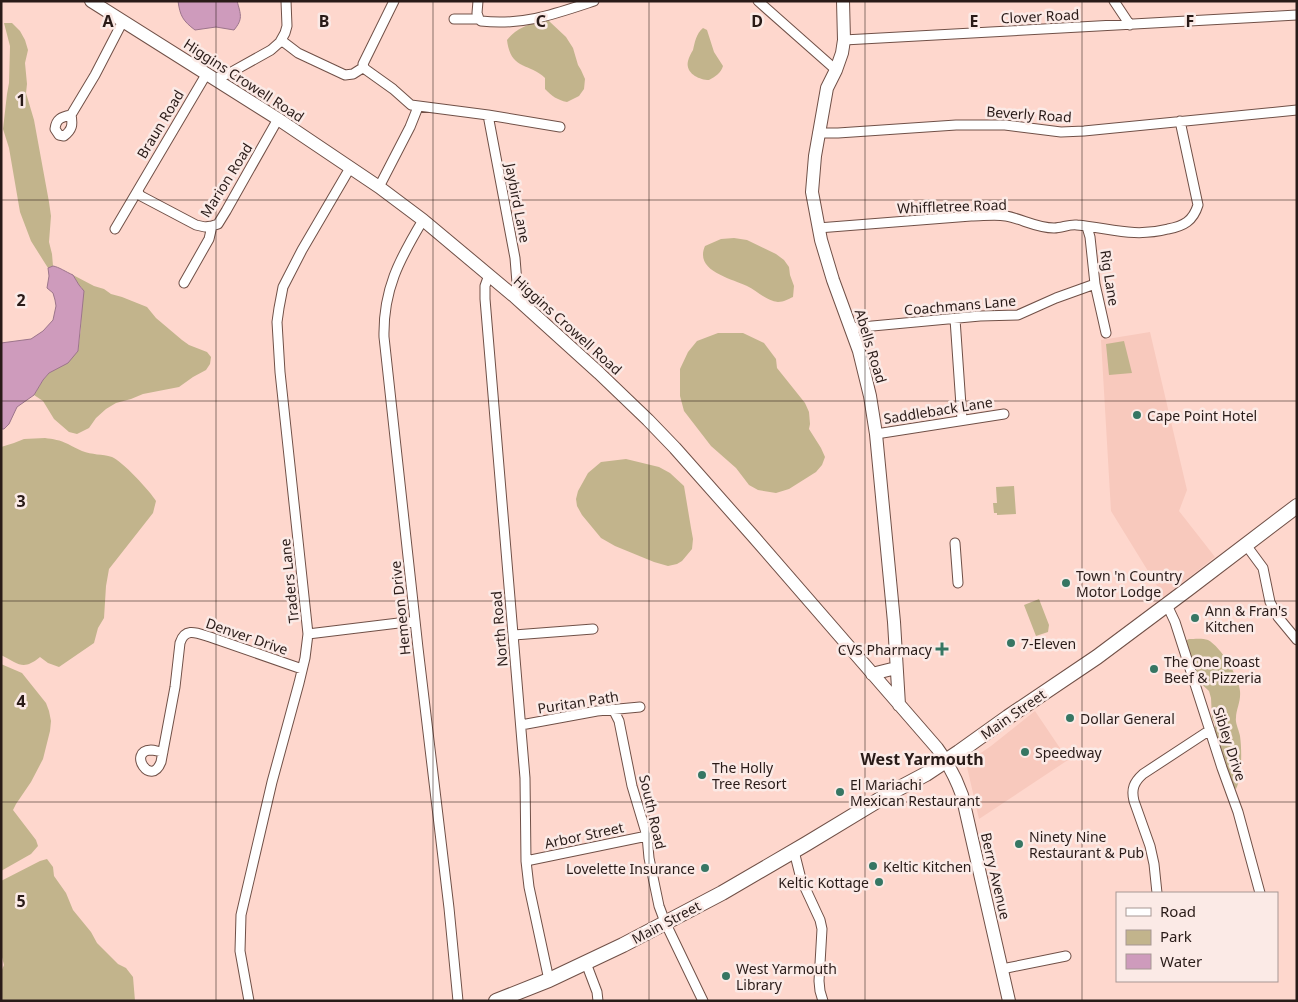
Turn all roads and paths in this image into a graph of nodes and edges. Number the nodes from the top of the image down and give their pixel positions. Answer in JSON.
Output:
{"nodes":[{"id":1,"x":91,"y":1,"type":"edge"},
{"id":2,"x":286,"y":1,"type":"edge"},
{"id":3,"x":478,"y":1,"type":"edge"},
{"id":4,"x":594,"y":1,"type":"edge"},
{"id":5,"x":758,"y":1,"type":"edge"},
{"id":6,"x":843,"y":1,"type":"edge"},
{"id":7,"x":1114,"y":1,"type":"edge"},
{"id":8,"x":391,"y":2,"type":"edge"},
{"id":9,"x":1297,"y":15,"type":"edge"},
{"id":10,"x":454,"y":19,"type":"dead end"},
{"id":11,"x":480,"y":19,"type":"junction"},
{"id":12,"x":123,"y":21,"type":"junction"},
{"id":13,"x":1130,"y":25,"type":"junction"},
{"id":14,"x":281,"y":40,"type":"junction"},
{"id":15,"x":844,"y":40,"type":"junction"},
{"id":16,"x":364,"y":67,"type":"junction"},
{"id":17,"x":836,"y":70,"type":"junction"},
{"id":18,"x":211,"y":76,"type":"junction"},
{"id":19,"x":418,"y":106,"type":"junction"},
{"id":20,"x":1297,"y":110,"type":"edge"},
{"id":21,"x":488,"y":115,"type":"junction"},
{"id":22,"x":71,"y":116,"type":"dead end"},
{"id":23,"x":278,"y":119,"type":"junction"},
{"id":24,"x":1180,"y":122,"type":"junction"},
{"id":25,"x":560,"y":127,"type":"dead end"},
{"id":26,"x":818,"y":133,"type":"junction"},
{"id":27,"x":350,"y":168,"type":"junction"},
{"id":28,"x":379,"y":187,"type":"junction"},
{"id":29,"x":138,"y":190,"type":"junction"},
{"id":30,"x":422,"y":220,"type":"junction"},
{"id":31,"x":212,"y":226,"type":"junction"},
{"id":32,"x":1086,"y":227,"type":"junction"},
{"id":33,"x":818,"y":228,"type":"junction"},
{"id":34,"x":115,"y":229,"type":"dead end"},
{"id":35,"x":489,"y":275,"type":"junction"},
{"id":36,"x":184,"y":283,"type":"dead end"},
{"id":37,"x":1096,"y":284,"type":"junction"},
{"id":38,"x":515,"y":297,"type":"junction"},
{"id":39,"x":955,"y":319,"type":"junction"},
{"id":40,"x":851,"y":328,"type":"junction"},
{"id":41,"x":1106,"y":333,"type":"dead end"},
{"id":42,"x":1004,"y":414,"type":"dead end"},
{"id":43,"x":962,"y":420,"type":"junction"},
{"id":44,"x":876,"y":434,"type":"junction"},
{"id":45,"x":1297,"y":506,"type":"edge"},
{"id":46,"x":955,"y":542,"type":"dead end"},
{"id":47,"x":1246,"y":545,"type":"junction"},
{"id":48,"x":958,"y":583,"type":"dead end"},
{"id":49,"x":1167,"y":605,"type":"junction"},
{"id":50,"x":415,"y":621,"type":"junction"},
{"id":51,"x":593,"y":629,"type":"dead end"},
{"id":52,"x":308,"y":634,"type":"junction"},
{"id":53,"x":514,"y":635,"type":"junction"},
{"id":54,"x":1297,"y":640,"type":"edge"},
{"id":55,"x":896,"y":668,"type":"junction"},
{"id":56,"x":302,"y":670,"type":"junction"},
{"id":57,"x":872,"y":674,"type":"junction"},
{"id":58,"x":899,"y":705,"type":"junction"},
{"id":59,"x":640,"y":707,"type":"dead end"},
{"id":60,"x":613,"y":709,"type":"junction"},
{"id":61,"x":521,"y":725,"type":"junction"},
{"id":62,"x":1210,"y":730,"type":"junction"},
{"id":63,"x":163,"y":752,"type":"dead end"},
{"id":64,"x":946,"y":761,"type":"junction"},
{"id":65,"x":647,"y":836,"type":"junction"},
{"id":66,"x":794,"y":851,"type":"junction"},
{"id":67,"x":526,"y":861,"type":"junction"},
{"id":68,"x":1157,"y":892,"type":"edge"},
{"id":69,"x":1260,"y":892,"type":"edge"},
{"id":70,"x":665,"y":922,"type":"junction"},
{"id":71,"x":1066,"y":956,"type":"dead end"},
{"id":72,"x":586,"y":962,"type":"junction"},
{"id":73,"x":1002,"y":969,"type":"junction"},
{"id":74,"x":549,"y":980,"type":"junction"},
{"id":75,"x":250,"y":1001,"type":"edge"},
{"id":76,"x":458,"y":1001,"type":"edge"},
{"id":77,"x":496,"y":1001,"type":"edge"},
{"id":78,"x":598,"y":1001,"type":"edge"},
{"id":79,"x":703,"y":1001,"type":"edge"},
{"id":80,"x":823,"y":1001,"type":"edge"},
{"id":81,"x":1009,"y":1001,"type":"edge"}],
"edges":[{"from":1,"to":12,"type":"main road","name":"Higgins Crowell Road"},
{"from":2,"to":14,"type":"street"},
{"from":3,"to":11,"type":"street"},
{"from":4,"to":11,"type":"street"},
{"from":5,"to":17,"type":"street"},
{"from":6,"to":15,"type":"main road","name":"Abells Road"},
{"from":7,"to":13,"type":"street"},
{"from":8,"to":16,"type":"street"},
{"from":9,"to":13,"type":"street","name":"Clover Road"},
{"from":10,"to":11,"type":"street"},
{"from":12,"to":18,"type":"main road","name":"Higgins Crowell Road"},
{"from":12,"to":22,"type":"street"},
{"from":13,"to":15,"type":"street","name":"Clover Road"},
{"from":14,"to":16,"type":"street"},
{"from":14,"to":18,"type":"street"},
{"from":15,"to":17,"type":"main road","name":"Abells Road"},
{"from":16,"to":19,"type":"street"},
{"from":17,"to":26,"type":"main road","name":"Abells Road"},
{"from":18,"to":23,"type":"main road","name":"Higgins Crowell Road"},
{"from":18,"to":29,"type":"street","name":"Braun Road"},
{"from":19,"to":21,"type":"street"},
{"from":19,"to":28,"type":"street"},
{"from":20,"to":24,"type":"street","name":"Beverly Road"},
{"from":21,"to":25,"type":"street"},
{"from":21,"to":38,"type":"street","name":"Jaybird Lane"},
{"from":23,"to":27,"type":"main road","name":"Higgins Crowell Road"},
{"from":23,"to":31,"type":"street","name":"Marion Road"},
{"from":24,"to":26,"type":"street","name":"Beverly Road"},
{"from":24,"to":32,"type":"street","name":"Whiffletree Road"},
{"from":26,"to":33,"type":"main road","name":"Abells Road"},
{"from":27,"to":28,"type":"main road","name":"Higgins Crowell Road"},
{"from":27,"to":52,"type":"street","name":"Traders Lane"},
{"from":28,"to":30,"type":"main road","name":"Higgins Crowell Road"},
{"from":29,"to":31,"type":"street"},
{"from":29,"to":34,"type":"street","name":"Braun Road"},
{"from":30,"to":35,"type":"main road","name":"Higgins Crowell Road"},
{"from":30,"to":50,"type":"street","name":"Hemeon Drive"},
{"from":31,"to":36,"type":"street","name":"Marion Road"},
{"from":32,"to":33,"type":"street","name":"Whiffletree Road"},
{"from":32,"to":37,"type":"street","name":"Rig Lane"},
{"from":33,"to":40,"type":"main road","name":"Abells Road"},
{"from":35,"to":38,"type":"main road","name":"Higgins Crowell Road"},
{"from":35,"to":53,"type":"street","name":"North Road"},
{"from":37,"to":39,"type":"street","name":"Coachmans Lane"},
{"from":37,"to":41,"type":"street","name":"Rig Lane"},
{"from":38,"to":57,"type":"main road","name":"Higgins Crowell Road"},
{"from":39,"to":40,"type":"street","name":"Coachmans Lane"},
{"from":39,"to":43,"type":"street"},
{"from":40,"to":44,"type":"main road","name":"Abells Road"},
{"from":42,"to":43,"type":"street","name":"Saddleback Lane"},
{"from":43,"to":44,"type":"street","name":"Saddleback Lane"},
{"from":44,"to":55,"type":"main road","name":"Abells Road"},
{"from":45,"to":47,"type":"main road","name":"Main Street"},
{"from":46,"to":48,"type":"street"},
{"from":47,"to":49,"type":"main road","name":"Main Street"},
{"from":47,"to":54,"type":"street"},
{"from":49,"to":62,"type":"street","name":"Sibley Drive"},
{"from":49,"to":64,"type":"main road","name":"Main Street"},
{"from":50,"to":52,"type":"street","name":"Denver Drive"},
{"from":50,"to":76,"type":"street","name":"Hemeon Drive"},
{"from":51,"to":53,"type":"street"},
{"from":52,"to":56,"type":"street","name":"Traders Lane"},
{"from":53,"to":61,"type":"street","name":"North Road"},
{"from":55,"to":57,"type":"main road"},
{"from":55,"to":58,"type":"main road","name":"Abells Road"},
{"from":56,"to":63,"type":"street","name":"Denver Drive"},
{"from":56,"to":75,"type":"street","name":"Traders Lane"},
{"from":57,"to":58,"type":"main road","name":"Higgins Crowell Road"},
{"from":58,"to":64,"type":"main road","name":"Higgins Crowell Road"},
{"from":59,"to":60,"type":"street","name":"Puritan Path"},
{"from":60,"to":61,"type":"street","name":"Puritan Path"},
{"from":60,"to":65,"type":"street","name":"South Road"},
{"from":61,"to":67,"type":"street","name":"North Road"},
{"from":62,"to":68,"type":"street"},
{"from":62,"to":69,"type":"street","name":"Sibley Drive"},
{"from":64,"to":66,"type":"main road","name":"Main Street"},
{"from":64,"to":73,"type":"main road","name":"Berry Avenue"},
{"from":65,"to":67,"type":"street","name":"Arbor Street"},
{"from":65,"to":70,"type":"street","name":"South Road"},
{"from":66,"to":70,"type":"main road","name":"Main Street"},
{"from":66,"to":80,"type":"street"},
{"from":67,"to":74,"type":"street","name":"North Road"},
{"from":70,"to":72,"type":"main road","name":"Main Street"},
{"from":70,"to":79,"type":"street","name":"South Road"},
{"from":71,"to":73,"type":"street"},
{"from":72,"to":74,"type":"main road","name":"Main Street"},
{"from":72,"to":78,"type":"street"},
{"from":73,"to":81,"type":"main road","name":"Berry Avenue"},
{"from":74,"to":77,"type":"main road","name":"Main Street"}]}
